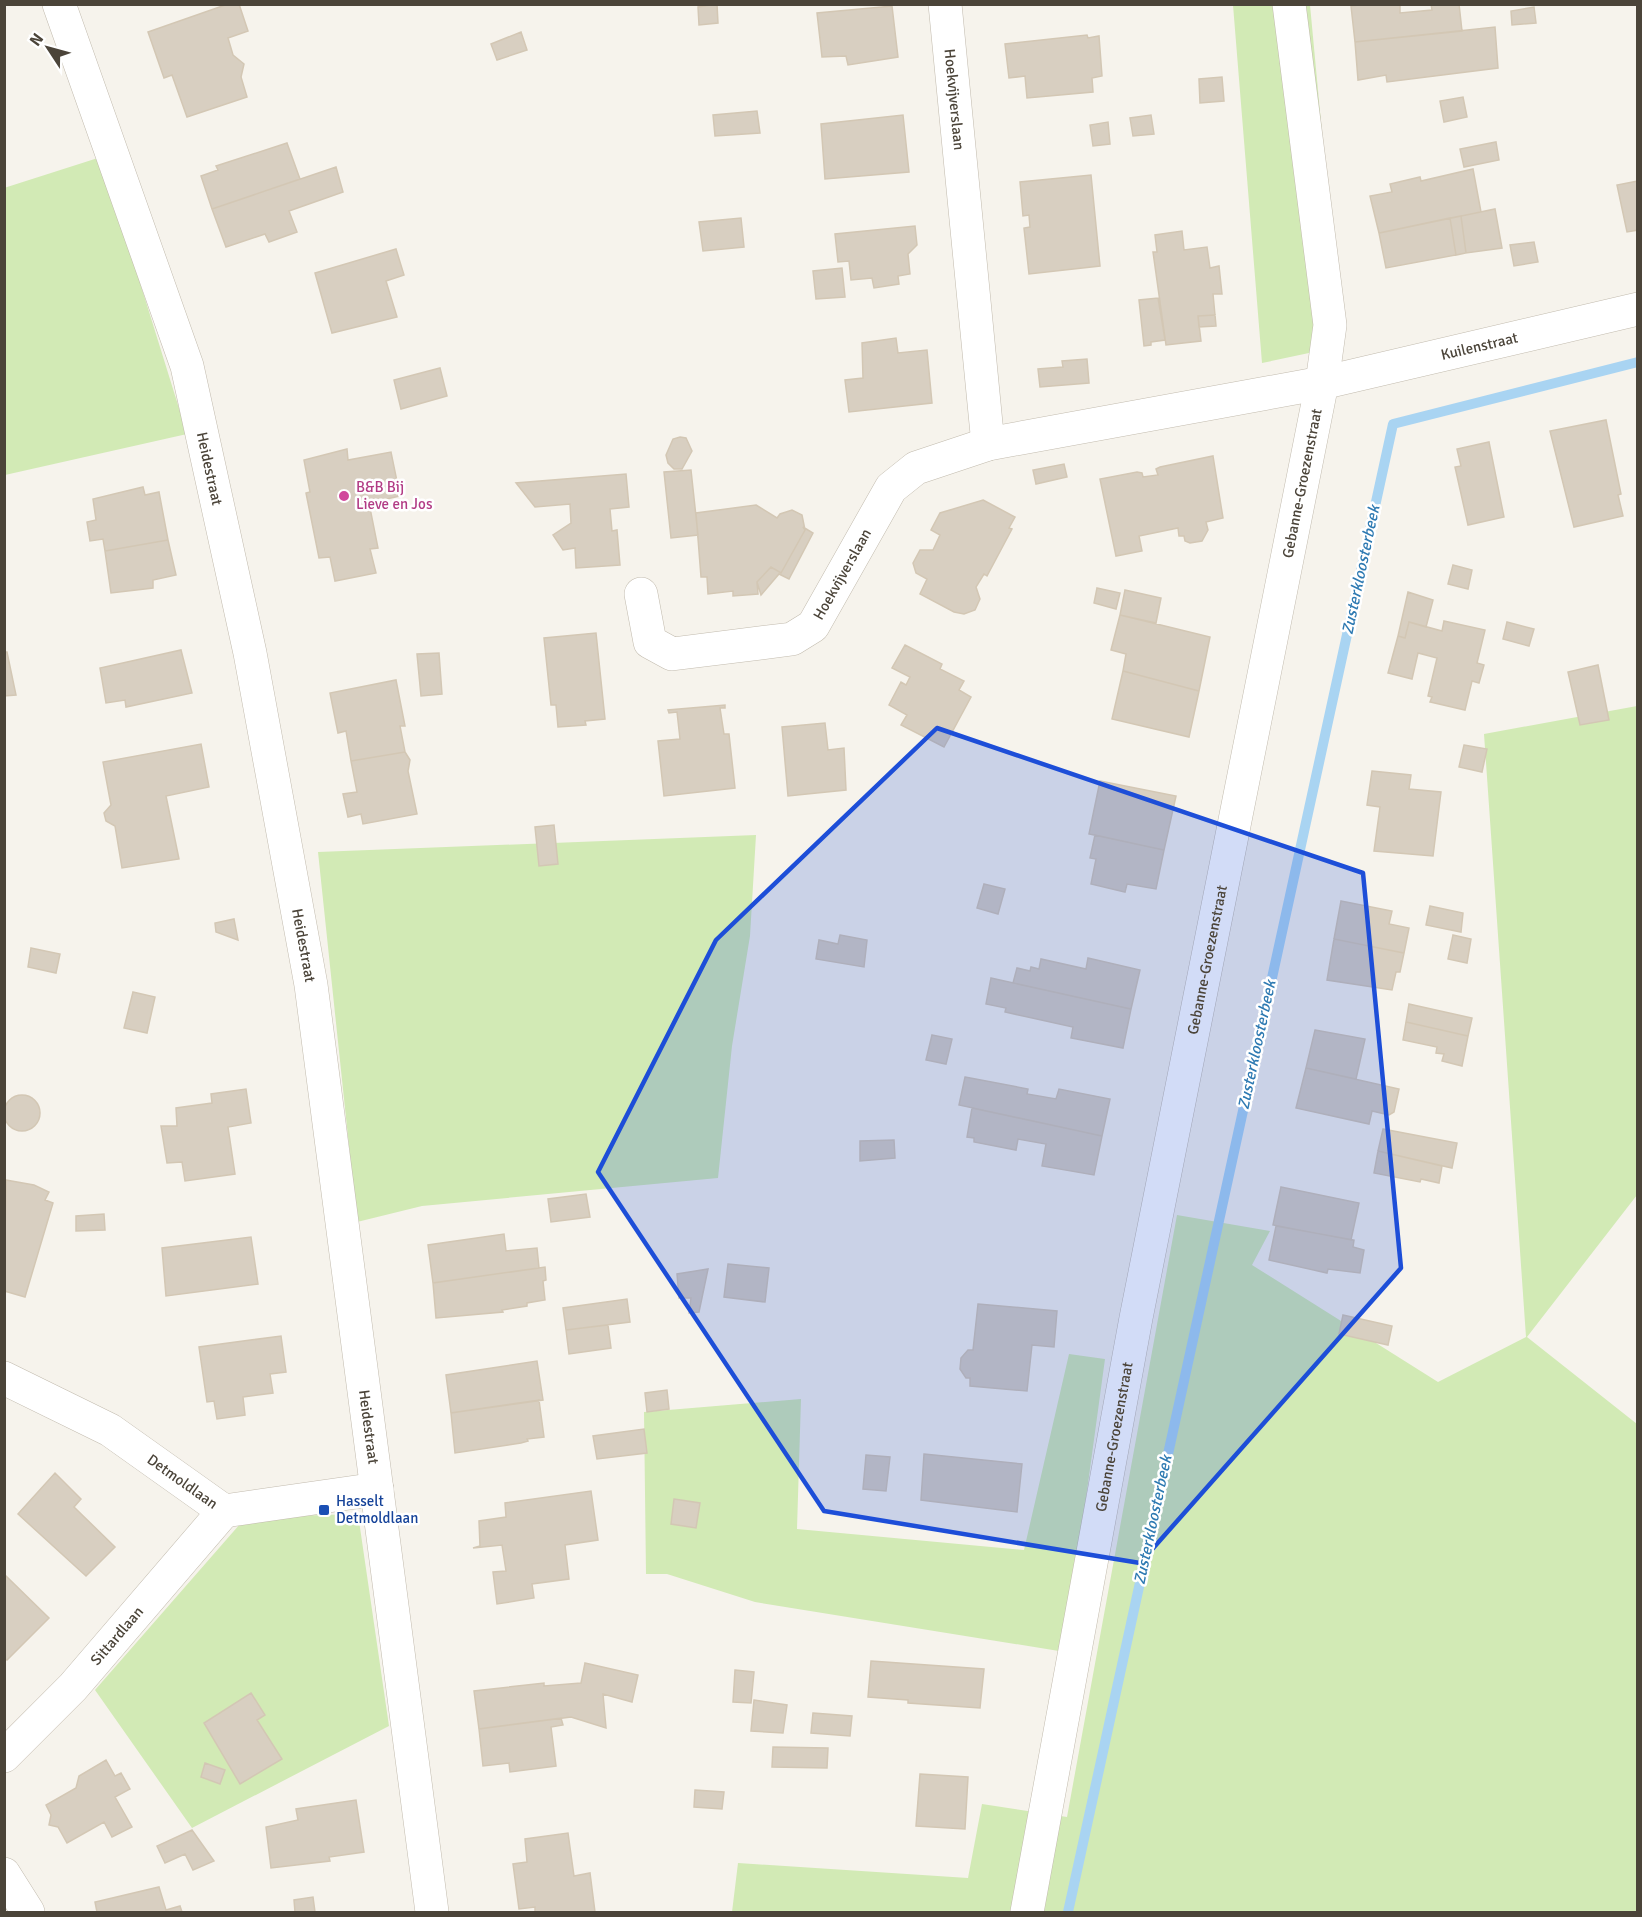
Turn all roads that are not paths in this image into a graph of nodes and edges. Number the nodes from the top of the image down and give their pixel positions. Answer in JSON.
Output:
{"nodes":[{"id":1,"x":59,"y":4,"type":"edge"},
{"id":2,"x":945,"y":4,"type":"edge"},
{"id":3,"x":1289,"y":4,"type":"edge"},
{"id":4,"x":1638,"y":309,"type":"edge"},
{"id":5,"x":1322,"y":383,"type":"junction"},
{"id":6,"x":988,"y":444,"type":"junction"},
{"id":7,"x":641,"y":594,"type":"dead end"},
{"id":8,"x":4,"y":1378,"type":"edge"},
{"id":9,"x":377,"y":1489,"type":"junction"},
{"id":10,"x":224,"y":1511,"type":"junction"},
{"id":11,"x":4,"y":1755,"type":"edge"},
{"id":12,"x":4,"y":1874,"type":"edge"},
{"id":13,"x":28,"y":1912,"type":"edge"},
{"id":14,"x":432,"y":1912,"type":"edge"},
{"id":15,"x":1027,"y":1912,"type":"edge"}],
"edges":[{"from":1,"to":9,"type":"street","name":"Heidestraat"},
{"from":2,"to":6,"type":"street","name":"Hoekvijverslaan"},
{"from":3,"to":5,"type":"street","name":"Gebanne-Groezenstraat"},
{"from":4,"to":5,"type":"street","name":"Kuilenstraat"},
{"from":5,"to":6,"type":"street","name":"Hoekvijverslaan"},
{"from":5,"to":15,"type":"street","name":"Gebanne-Groezenstraat"},
{"from":6,"to":7,"type":"street","name":"Hoekvijverslaan"},
{"from":8,"to":10,"type":"street","name":"Detmoldlaan"},
{"from":9,"to":10,"type":"street","name":"Detmoldlaan"},
{"from":9,"to":14,"type":"street","name":"Heidestraat"},
{"from":10,"to":11,"type":"street","name":"Sittardlaan"},
{"from":12,"to":13,"type":"street"}]}
